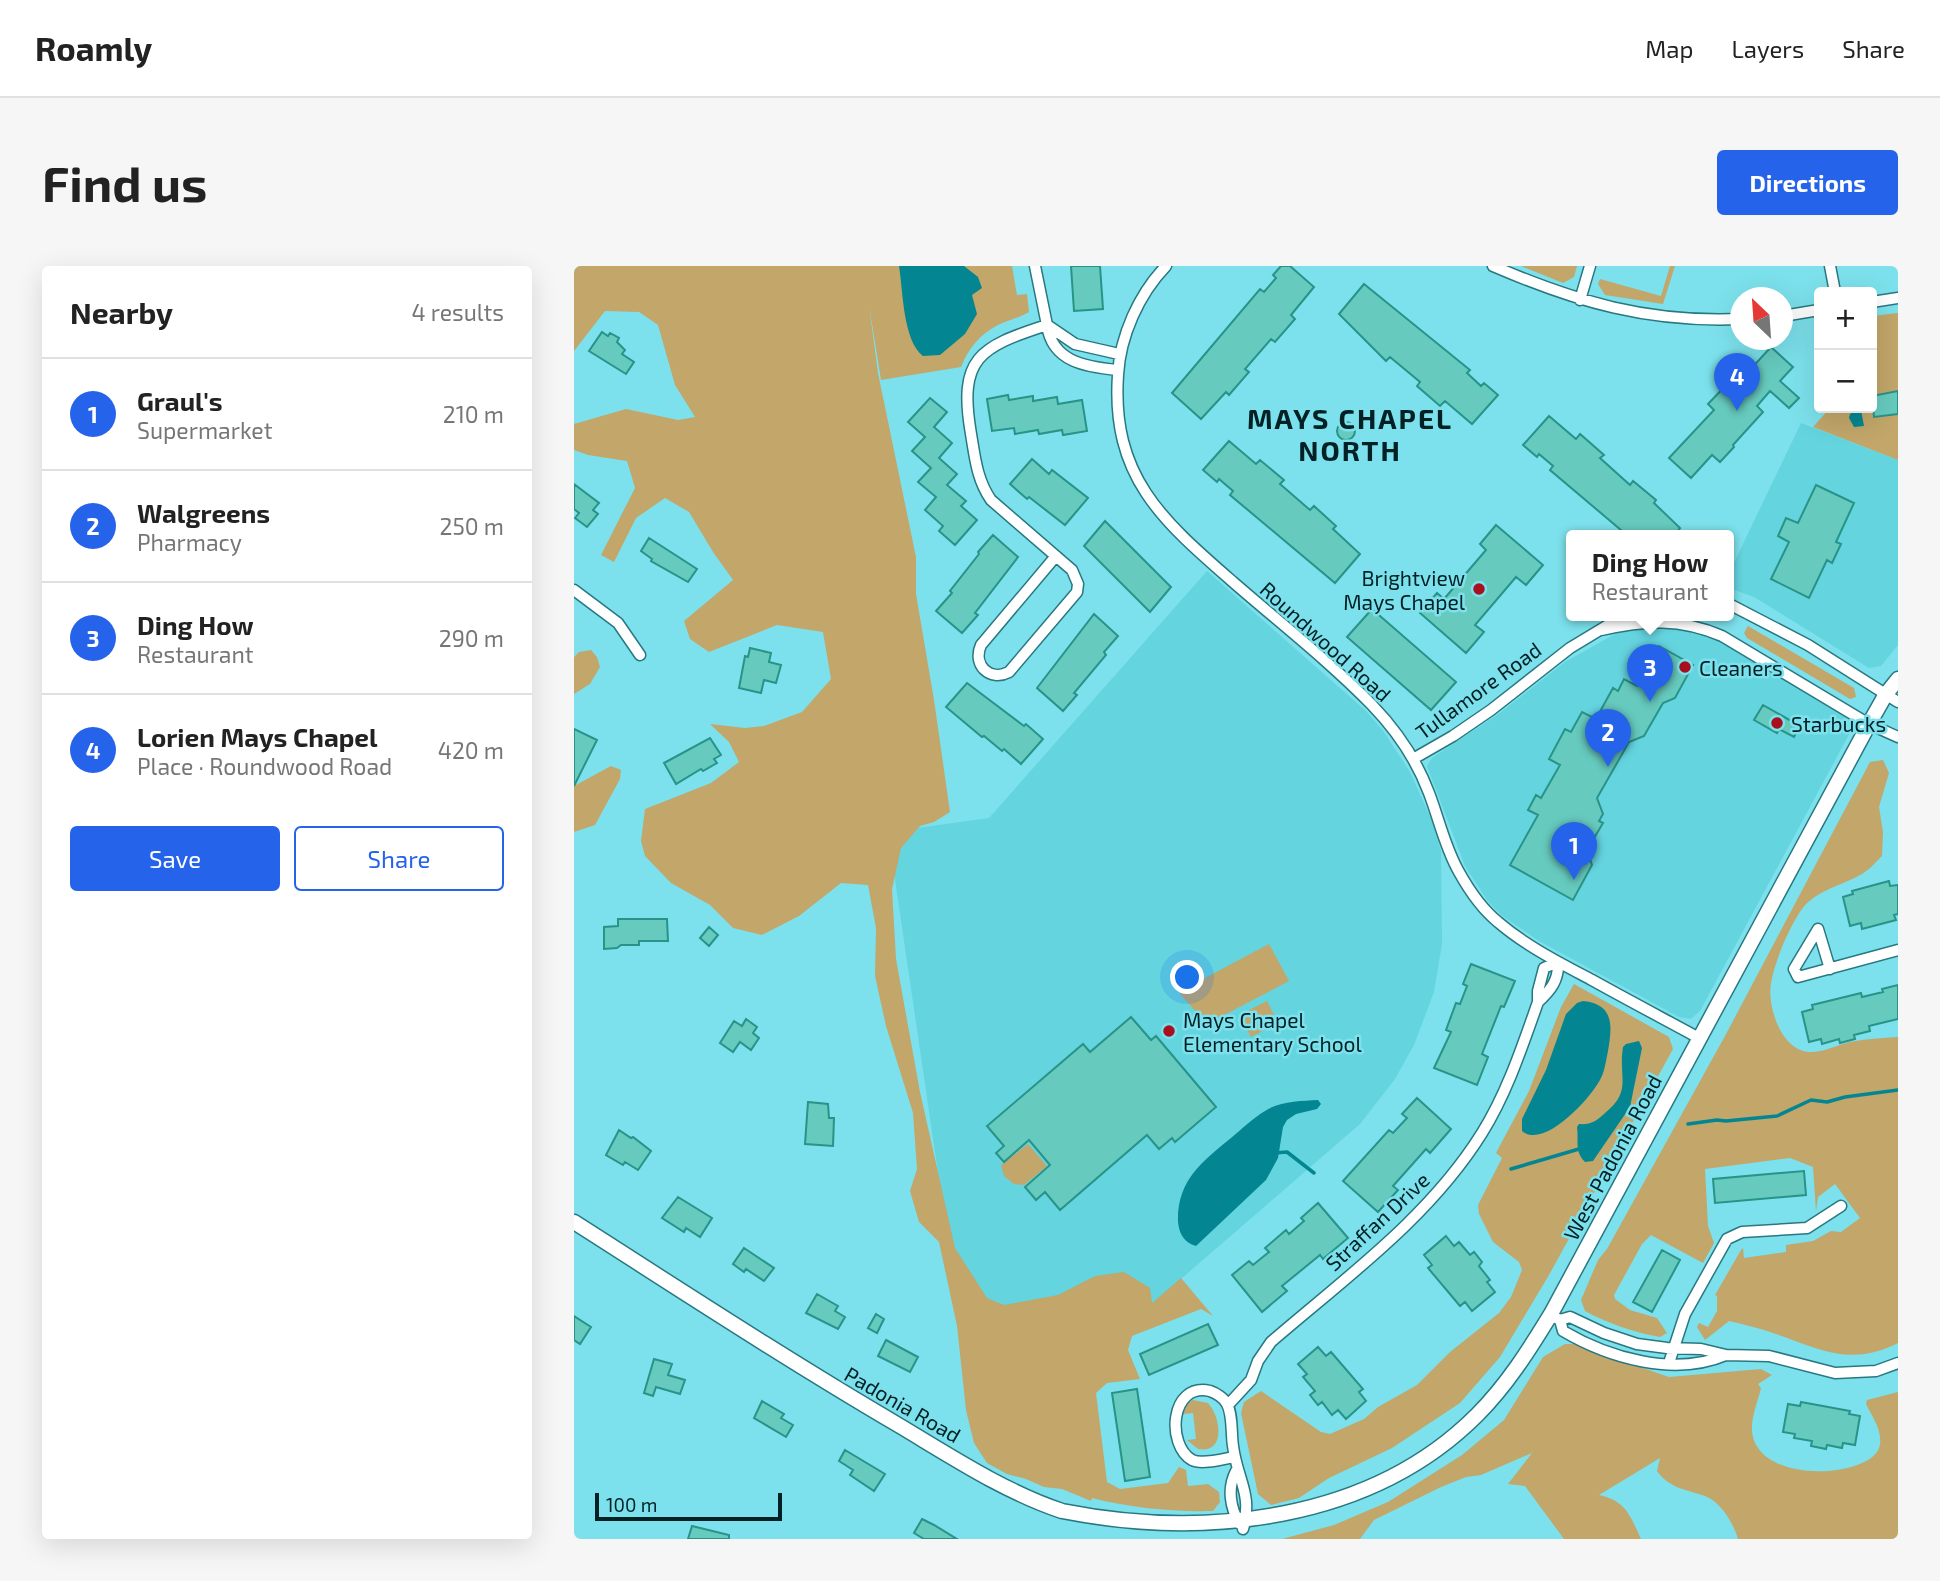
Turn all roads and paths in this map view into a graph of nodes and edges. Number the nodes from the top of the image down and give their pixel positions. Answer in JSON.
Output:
{"nodes":[{"id":1,"x":1035,"y":266,"type":"edge"},
{"id":2,"x":1166,"y":266,"type":"edge"},
{"id":3,"x":1493,"y":266,"type":"edge"},
{"id":4,"x":1590,"y":266,"type":"edge"},
{"id":5,"x":1830,"y":266,"type":"edge"},
{"id":6,"x":1834,"y":287,"type":"edge"},
{"id":7,"x":1898,"y":298,"type":"edge"},
{"id":8,"x":1580,"y":300,"type":"junction"},
{"id":9,"x":1877,"y":301,"type":"edge"},
{"id":10,"x":1814,"y":311,"type":"edge"},
{"id":11,"x":1793,"y":314,"type":"edge"},
{"id":12,"x":1730,"y":319,"type":"edge"},
{"id":13,"x":1047,"y":325,"type":"junction"},
{"id":14,"x":1119,"y":354,"type":"junction"},
{"id":15,"x":1118,"y":370,"type":"junction"},
{"id":16,"x":1056,"y":556,"type":"junction"},
{"id":17,"x":574,"y":590,"type":"edge"},
{"id":18,"x":1734,"y":607,"type":"edge"},
{"id":19,"x":1615,"y":621,"type":"edge"},
{"id":20,"x":1601,"y":629,"type":"junction"},
{"id":21,"x":640,"y":655,"type":"dead end"},
{"id":22,"x":1898,"y":679,"type":"edge"},
{"id":23,"x":1892,"y":698,"type":"edge"},
{"id":24,"x":1869,"y":724,"type":"junction"},
{"id":25,"x":1898,"y":737,"type":"edge"},
{"id":26,"x":1413,"y":759,"type":"junction"},
{"id":27,"x":1898,"y":950,"type":"edge"},
{"id":28,"x":1558,"y":962,"type":"junction"},
{"id":29,"x":1830,"y":968,"type":"dead end"},
{"id":30,"x":1699,"y":1038,"type":"junction"},
{"id":31,"x":1841,"y":1206,"type":"dead end"},
{"id":32,"x":574,"y":1222,"type":"edge"},
{"id":33,"x":1555,"y":1318,"type":"junction"},
{"id":34,"x":1674,"y":1348,"type":"junction"},
{"id":35,"x":1726,"y":1355,"type":"junction"},
{"id":36,"x":1669,"y":1363,"type":"junction"},
{"id":37,"x":1898,"y":1363,"type":"edge"},
{"id":38,"x":1228,"y":1405,"type":"junction"},
{"id":39,"x":1234,"y":1457,"type":"junction"},
{"id":40,"x":1244,"y":1534,"type":"edge"}],
"edges":[{"from":1,"to":13,"type":"street"},
{"from":2,"to":14,"type":"street","name":"Roundwood Road"},
{"from":3,"to":8,"type":"street"},
{"from":4,"to":8,"type":"street"},
{"from":5,"to":6,"type":"street"},
{"from":7,"to":9,"type":"street"},
{"from":8,"to":12,"type":"street"},
{"from":10,"to":11,"type":"street"},
{"from":13,"to":14,"type":"street"},
{"from":13,"to":15,"type":"street"},
{"from":13,"to":16,"type":"street"},
{"from":14,"to":15,"type":"street","name":"Roundwood Road"},
{"from":15,"to":26,"type":"street","name":"Roundwood Road"},
{"from":16,"to":16,"type":"street"},
{"from":17,"to":21,"type":"street"},
{"from":18,"to":23,"type":"street"},
{"from":19,"to":20,"type":"street","name":"Tullamore Road"},
{"from":20,"to":24,"type":"street","name":"Tullamore Road"},
{"from":20,"to":26,"type":"street","name":"Tullamore Road"},
{"from":22,"to":23,"type":"main road","name":"West Padonia Road"},
{"from":23,"to":24,"type":"main road","name":"West Padonia Road"},
{"from":24,"to":25,"type":"street","name":"Tullamore Road"},
{"from":24,"to":30,"type":"main road","name":"West Padonia Road"},
{"from":26,"to":28,"type":"street","name":"Roundwood Road"},
{"from":27,"to":29,"type":"street"},
{"from":28,"to":30,"type":"street","name":"Roundwood Road"},
{"from":28,"to":38,"type":"street","name":"Straffan Drive"},
{"from":30,"to":33,"type":"main road","name":"West Padonia Road"},
{"from":31,"to":34,"type":"street"},
{"from":32,"to":40,"type":"main road","name":"Padonia Road"},
{"from":33,"to":34,"type":"street"},
{"from":33,"to":36,"type":"street"},
{"from":33,"to":40,"type":"main road","name":"West Padonia Road"},
{"from":34,"to":35,"type":"street"},
{"from":34,"to":36,"type":"street"},
{"from":35,"to":36,"type":"street"},
{"from":35,"to":37,"type":"street"},
{"from":38,"to":39,"type":"street"},
{"from":38,"to":39,"type":"street"},
{"from":39,"to":40,"type":"street"}]}
